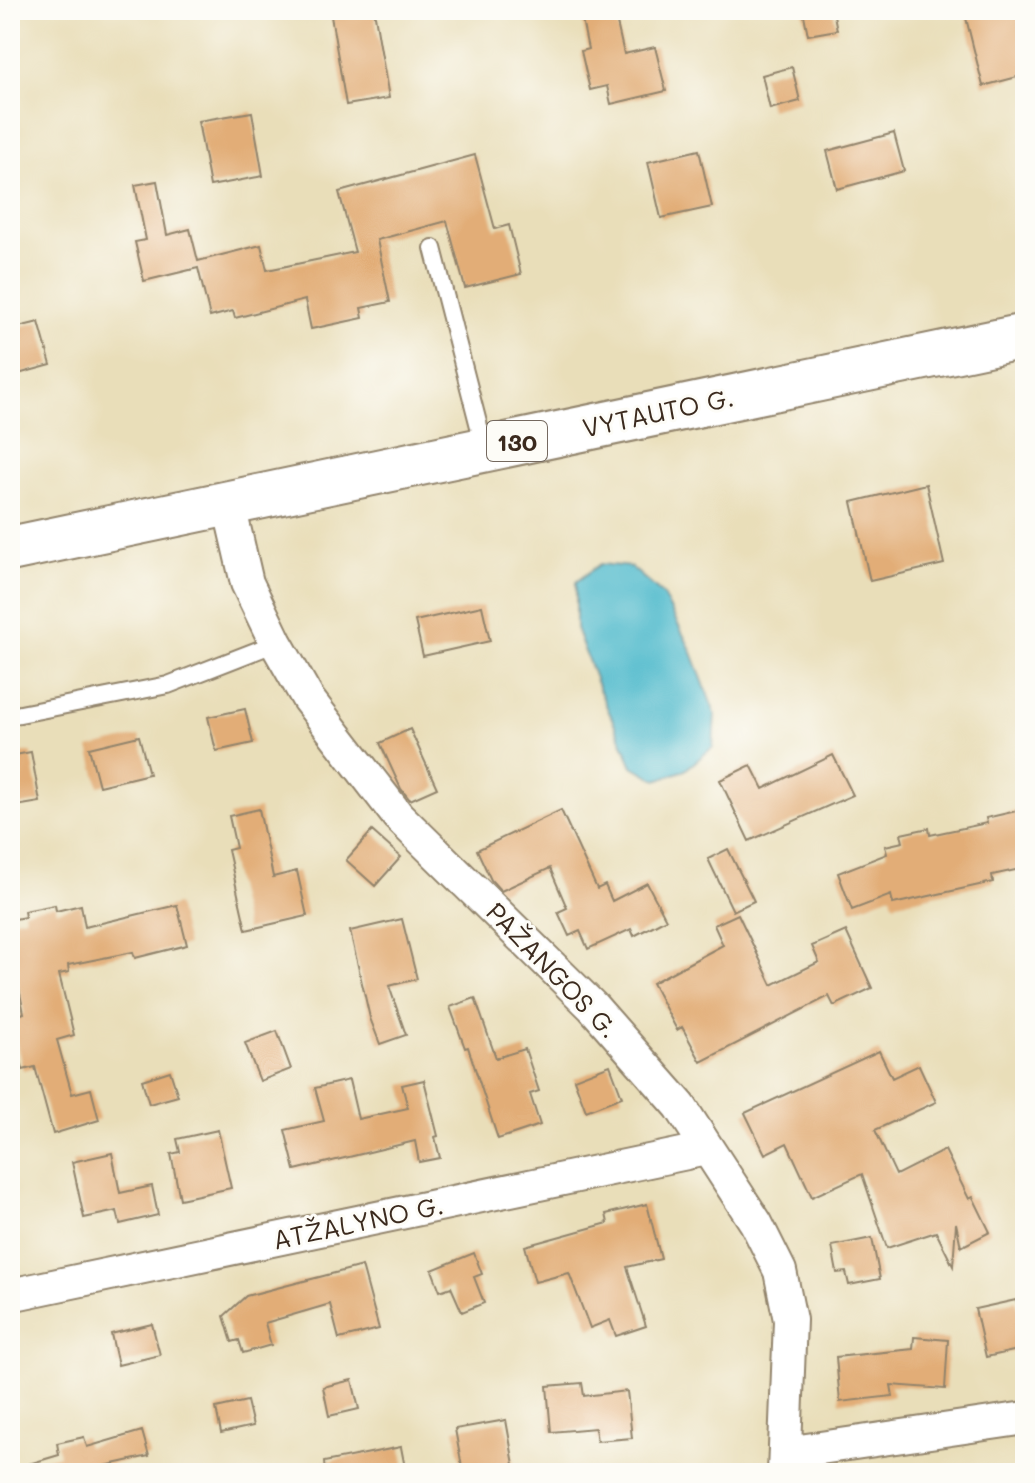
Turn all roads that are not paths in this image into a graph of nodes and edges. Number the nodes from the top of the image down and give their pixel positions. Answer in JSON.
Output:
{"nodes":[{"id":1,"x":433,"y":248,"type":"dead end"},
{"id":2,"x":1025,"y":336,"type":"edge"},
{"id":3,"x":485,"y":448,"type":"junction"},
{"id":4,"x":228,"y":501,"type":"junction"},
{"id":5,"x":10,"y":549,"type":"edge"},
{"id":6,"x":276,"y":643,"type":"junction"},
{"id":7,"x":10,"y":716,"type":"edge"},
{"id":8,"x":706,"y":1149,"type":"junction"},
{"id":9,"x":10,"y":1295,"type":"edge"},
{"id":10,"x":1025,"y":1418,"type":"edge"},
{"id":11,"x":785,"y":1463,"type":"edge"}],
"edges":[{"from":1,"to":3,"type":"lane"},
{"from":2,"to":3,"type":"main road","name":"VYTAUTO G.","number":"130"},
{"from":3,"to":4,"type":"main road","name":"VYTAUTO G.","number":"130"},
{"from":4,"to":5,"type":"main road","name":"VYTAUTO G.","number":"130"},
{"from":4,"to":6,"type":"street","name":"PAŽANGOS G."},
{"from":6,"to":7,"type":"lane"},
{"from":6,"to":8,"type":"street","name":"PAŽANGOS G."},
{"from":8,"to":9,"type":"street","name":"ATŽALYNO G."},
{"from":8,"to":11,"type":"street","name":"PAŽANGOS G."},
{"from":10,"to":11,"type":"street"}]}
